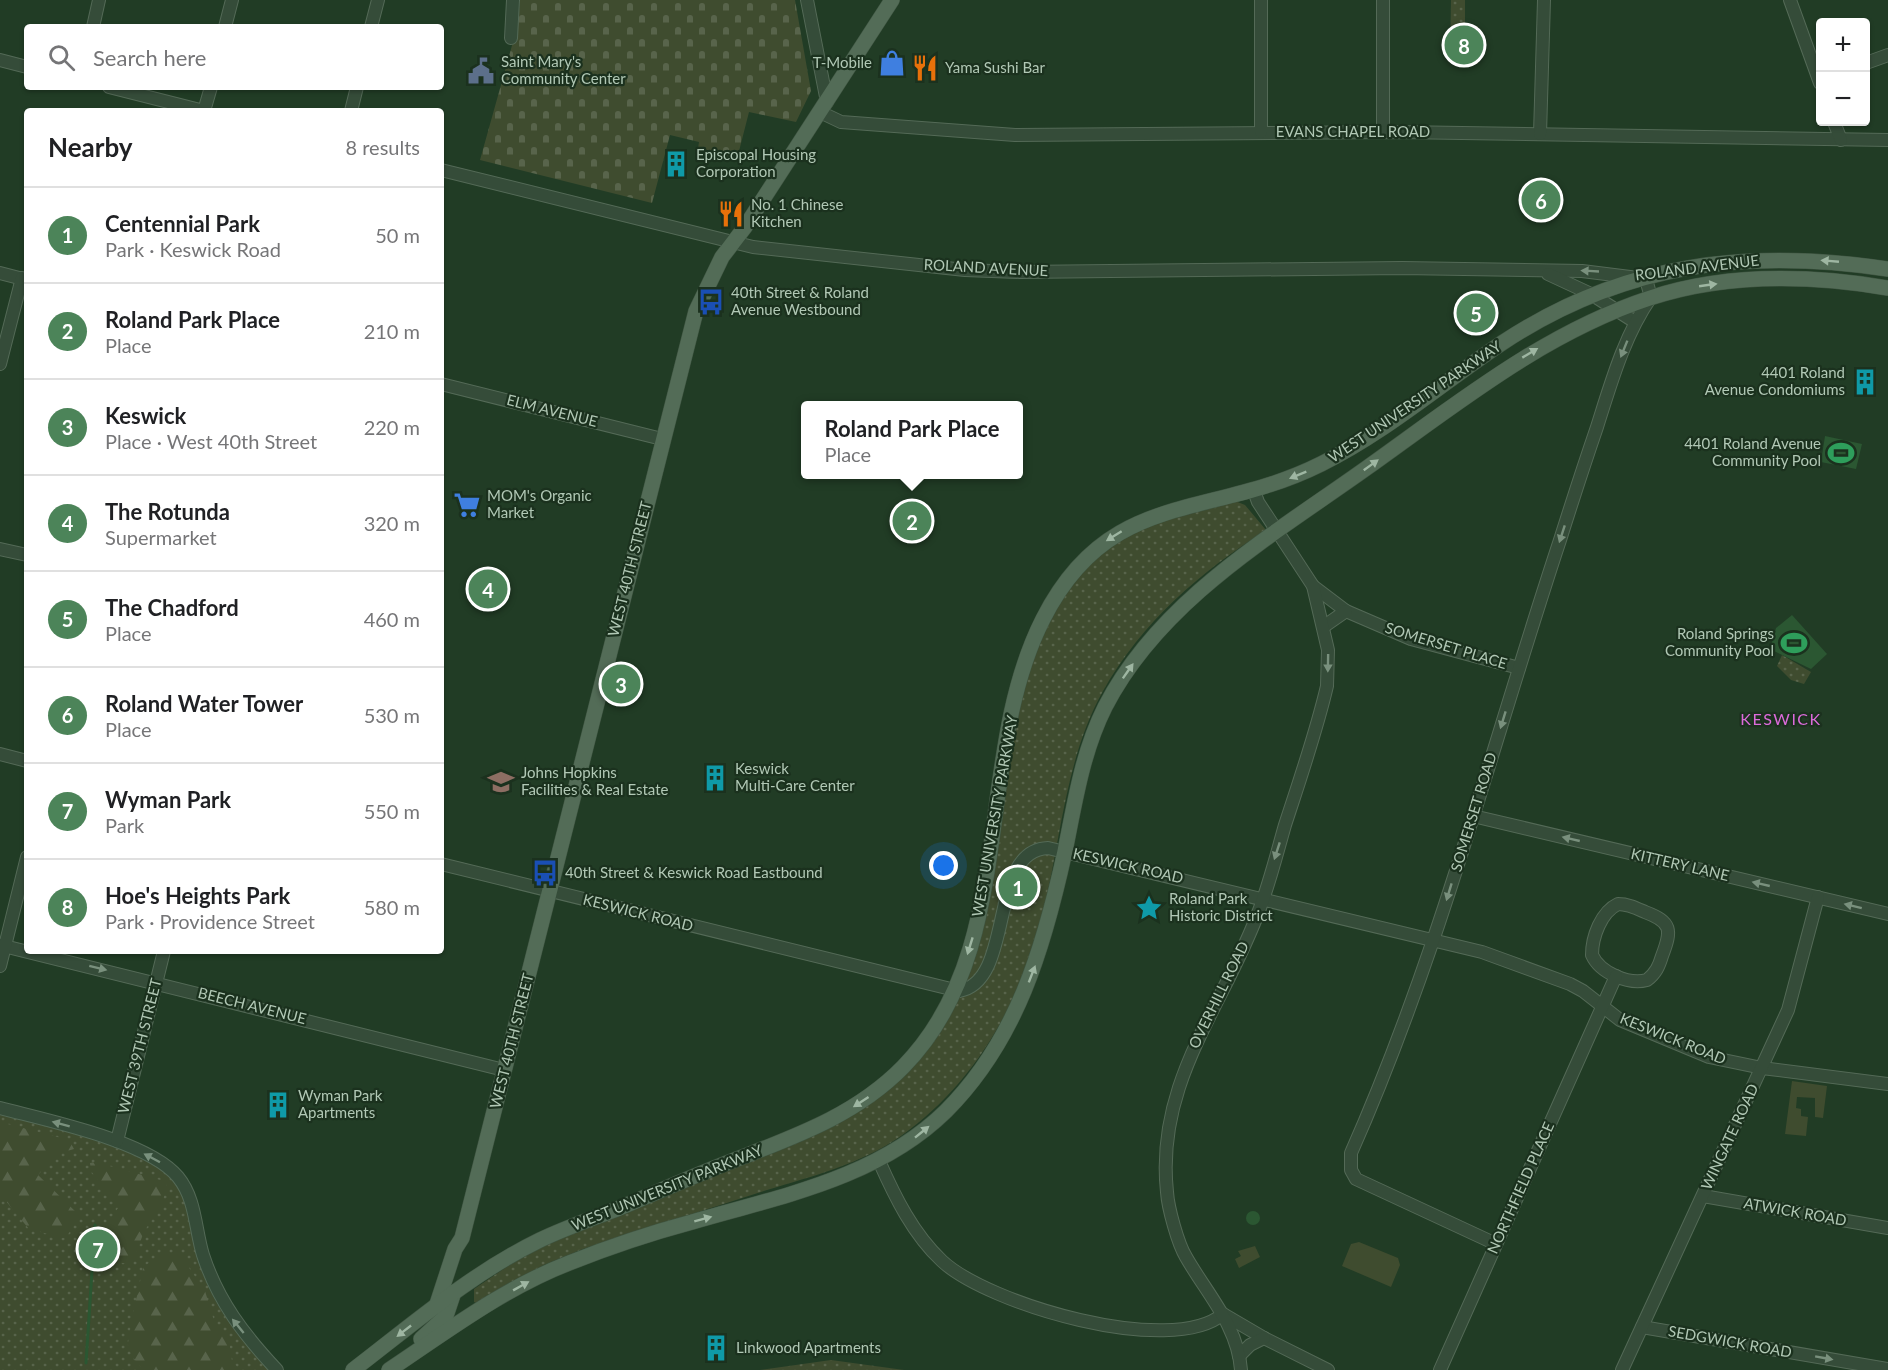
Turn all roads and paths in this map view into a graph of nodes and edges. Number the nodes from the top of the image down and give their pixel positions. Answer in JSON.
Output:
{"nodes":[{"id":1,"x":99,"y":0,"type":"edge"},
{"id":2,"x":232,"y":0,"type":"edge"},
{"id":3,"x":378,"y":0,"type":"edge"},
{"id":4,"x":513,"y":0,"type":"edge"},
{"id":5,"x":807,"y":0,"type":"edge"},
{"id":6,"x":892,"y":0,"type":"edge"},
{"id":7,"x":1261,"y":0,"type":"edge"},
{"id":8,"x":1383,"y":0,"type":"edge"},
{"id":9,"x":1544,"y":0,"type":"edge"},
{"id":10,"x":1790,"y":0,"type":"edge"},
{"id":11,"x":94,"y":24,"type":"edge"},
{"id":12,"x":226,"y":24,"type":"edge"},
{"id":13,"x":372,"y":24,"type":"edge"},
{"id":14,"x":511,"y":38,"type":"dead end"},
{"id":15,"x":1888,"y":55,"type":"edge"},
{"id":16,"x":0,"y":60,"type":"edge"},
{"id":17,"x":1870,"y":62,"type":"edge"},
{"id":18,"x":24,"y":66,"type":"edge"},
{"id":19,"x":1817,"y":72,"type":"edge"},
{"id":20,"x":121,"y":90,"type":"edge"},
{"id":21,"x":209,"y":90,"type":"edge"},
{"id":22,"x":356,"y":90,"type":"edge"},
{"id":23,"x":823,"y":107,"type":"junction"},
{"id":24,"x":192,"y":108,"type":"edge"},
{"id":25,"x":205,"y":108,"type":"edge"},
{"id":26,"x":352,"y":108,"type":"edge"},
{"id":27,"x":1836,"y":126,"type":"edge"},
{"id":28,"x":1261,"y":132,"type":"junction"},
{"id":29,"x":1383,"y":132,"type":"junction"},
{"id":30,"x":1540,"y":134,"type":"junction"},
{"id":31,"x":1841,"y":140,"type":"junction"},
{"id":32,"x":1888,"y":140,"type":"edge"},
{"id":33,"x":444,"y":171,"type":"edge"},
{"id":34,"x":733,"y":242,"type":"junction"},
{"id":35,"x":1888,"y":269,"type":"edge"},
{"id":36,"x":1542,"y":271,"type":"junction"},
{"id":37,"x":0,"y":273,"type":"edge"},
{"id":38,"x":1641,"y":277,"type":"junction"},
{"id":39,"x":24,"y":279,"type":"edge"},
{"id":40,"x":1888,"y":288,"type":"edge"},
{"id":41,"x":1591,"y":294,"type":"junction"},
{"id":42,"x":1651,"y":297,"type":"junction"},
{"id":43,"x":1618,"y":311,"type":"junction"},
{"id":44,"x":1635,"y":322,"type":"junction"},
{"id":45,"x":0,"y":364,"type":"edge"},
{"id":46,"x":444,"y":385,"type":"edge"},
{"id":47,"x":662,"y":439,"type":"junction"},
{"id":48,"x":1254,"y":491,"type":"junction"},
{"id":49,"x":1278,"y":532,"type":"junction"},
{"id":50,"x":0,"y":549,"type":"edge"},
{"id":51,"x":24,"y":554,"type":"edge"},
{"id":52,"x":1313,"y":586,"type":"junction"},
{"id":53,"x":1346,"y":611,"type":"junction"},
{"id":54,"x":1323,"y":627,"type":"junction"},
{"id":55,"x":1519,"y":668,"type":"junction"},
{"id":56,"x":0,"y":754,"type":"edge"},
{"id":57,"x":24,"y":760,"type":"edge"},
{"id":58,"x":1473,"y":816,"type":"junction"},
{"id":59,"x":1065,"y":851,"type":"junction"},
{"id":60,"x":444,"y":865,"type":"edge"},
{"id":61,"x":24,"y":868,"type":"edge"},
{"id":62,"x":549,"y":892,"type":"junction"},
{"id":63,"x":1818,"y":897,"type":"junction"},
{"id":64,"x":1263,"y":899,"type":"junction"},
{"id":65,"x":1888,"y":914,"type":"edge"},
{"id":66,"x":1434,"y":940,"type":"junction"},
{"id":67,"x":3,"y":945,"type":"edge"},
{"id":68,"x":24,"y":950,"type":"edge"},
{"id":69,"x":40,"y":954,"type":"edge"},
{"id":70,"x":163,"y":954,"type":"edge"},
{"id":71,"x":0,"y":966,"type":"edge"},
{"id":72,"x":1617,"y":976,"type":"junction"},
{"id":73,"x":156,"y":982,"type":"junction"},
{"id":74,"x":954,"y":991,"type":"junction"},
{"id":75,"x":1602,"y":1006,"type":"junction"},
{"id":76,"x":1762,"y":1068,"type":"junction"},
{"id":77,"x":504,"y":1070,"type":"junction"},
{"id":78,"x":1888,"y":1084,"type":"edge"},
{"id":79,"x":0,"y":1108,"type":"edge"},
{"id":80,"x":117,"y":1141,"type":"junction"},
{"id":81,"x":879,"y":1161,"type":"junction"},
{"id":82,"x":1703,"y":1196,"type":"junction"},
{"id":83,"x":1888,"y":1228,"type":"edge"},
{"id":84,"x":462,"y":1238,"type":"junction"},
{"id":85,"x":1496,"y":1244,"type":"junction"},
{"id":86,"x":453,"y":1294,"type":"junction"},
{"id":87,"x":436,"y":1307,"type":"junction"},
{"id":88,"x":1223,"y":1314,"type":"junction"},
{"id":89,"x":1642,"y":1327,"type":"junction"},
{"id":90,"x":1264,"y":1338,"type":"junction"},
{"id":91,"x":1239,"y":1356,"type":"junction"},
{"id":92,"x":390,"y":1369,"type":"edge"},
{"id":93,"x":1888,"y":1369,"type":"edge"},
{"id":94,"x":277,"y":1370,"type":"edge"},
{"id":95,"x":353,"y":1370,"type":"edge"},
{"id":96,"x":1241,"y":1370,"type":"edge"},
{"id":97,"x":1328,"y":1370,"type":"edge"},
{"id":98,"x":1440,"y":1370,"type":"edge"},
{"id":99,"x":1622,"y":1370,"type":"edge"}],
"edges":[{"from":1,"to":11,"type":"street"},
{"from":2,"to":12,"type":"street"},
{"from":3,"to":13,"type":"street"},
{"from":4,"to":14,"type":"street"},
{"from":5,"to":23,"type":"street"},
{"from":6,"to":23,"type":"main road","name":"WEST 40TH STREET"},
{"from":7,"to":28,"type":"street"},
{"from":8,"to":29,"type":"street"},
{"from":9,"to":30,"type":"street"},
{"from":10,"to":19,"type":"street"},
{"from":15,"to":17,"type":"street"},
{"from":16,"to":18,"type":"street"},
{"from":20,"to":24,"type":"street"},
{"from":21,"to":25,"type":"street"},
{"from":22,"to":26,"type":"street"},
{"from":23,"to":28,"type":"street","name":"EVANS CHAPEL ROAD"},
{"from":23,"to":34,"type":"main road","name":"WEST 40TH STREET"},
{"from":27,"to":31,"type":"street"},
{"from":28,"to":29,"type":"street","name":"EVANS CHAPEL ROAD"},
{"from":29,"to":30,"type":"street","name":"EVANS CHAPEL ROAD"},
{"from":30,"to":31,"type":"street","name":"EVANS CHAPEL ROAD"},
{"from":31,"to":32,"type":"street","name":"EVANS CHAPEL ROAD"},
{"from":33,"to":34,"type":"street","name":"ROLAND AVENUE"},
{"from":34,"to":36,"type":"street","name":"ROLAND AVENUE"},
{"from":34,"to":47,"type":"main road","name":"WEST 40TH STREET"},
{"from":35,"to":38,"type":"main road","name":"ROLAND AVENUE","one_way":true},
{"from":38,"to":36,"type":"street","name":"ROLAND AVENUE","one_way":true},
{"from":36,"to":41,"type":"street","name":"ROLAND AVENUE"},
{"from":37,"to":39,"type":"street"},
{"from":38,"to":41,"type":"main road","name":"WEST UNIVERSITY PARKWAY"},
{"from":38,"to":42,"type":"street"},
{"from":39,"to":45,"type":"street"},
{"from":42,"to":40,"type":"main road","name":"ROLAND AVENUE","one_way":true},
{"from":41,"to":43,"type":"street","name":"ROLAND AVENUE"},
{"from":41,"to":48,"type":"main road","name":"WEST UNIVERSITY PARKWAY","one_way":true},
{"from":42,"to":43,"type":"main road","name":"ROLAND AVENUE"},
{"from":42,"to":44,"type":"street","name":"SOMERSET ROAD"},
{"from":43,"to":44,"type":"street"},
{"from":49,"to":43,"type":"main road","name":"WEST UNIVERSITY PARKWAY","one_way":true},
{"from":44,"to":55,"type":"street","name":"SOMERSET ROAD","one_way":true},
{"from":46,"to":47,"type":"street","name":"ELM AVENUE"},
{"from":47,"to":62,"type":"main road","name":"WEST 40TH STREET"},
{"from":48,"to":49,"type":"street","name":"OVERHILL ROAD"},
{"from":48,"to":74,"type":"main road","name":"WEST UNIVERSITY PARKWAY","one_way":true},
{"from":49,"to":52,"type":"street","name":"OVERHILL ROAD"},
{"from":59,"to":49,"type":"main road","name":"WEST UNIVERSITY PARKWAY","one_way":true},
{"from":50,"to":51,"type":"street"},
{"from":52,"to":53,"type":"street","name":"SOMERSET PLACE"},
{"from":52,"to":54,"type":"street","name":"OVERHILL ROAD"},
{"from":53,"to":54,"type":"street"},
{"from":53,"to":55,"type":"street","name":"SOMERSET PLACE"},
{"from":54,"to":64,"type":"street","name":"OVERHILL ROAD","one_way":true},
{"from":55,"to":58,"type":"street","name":"SOMERSET ROAD","one_way":true},
{"from":56,"to":57,"type":"street"},
{"from":63,"to":58,"type":"street","name":"KITTERY LANE","one_way":true},
{"from":58,"to":66,"type":"street","name":"SOMERSET ROAD","one_way":true},
{"from":59,"to":64,"type":"street","name":"KESWICK ROAD"},
{"from":59,"to":74,"type":"street","name":"KESWICK ROAD"},
{"from":81,"to":59,"type":"main road","name":"WEST UNIVERSITY PARKWAY","one_way":true},
{"from":60,"to":62,"type":"street","name":"KESWICK ROAD"},
{"from":61,"to":67,"type":"street"},
{"from":62,"to":74,"type":"street","name":"KESWICK ROAD"},
{"from":62,"to":77,"type":"main road","name":"WEST 40TH STREET"},
{"from":65,"to":63,"type":"street","name":"KITTERY LANE","one_way":true},
{"from":63,"to":76,"type":"street","name":"WINGATE ROAD"},
{"from":64,"to":66,"type":"street","name":"KESWICK ROAD"},
{"from":64,"to":88,"type":"street","name":"OVERHILL ROAD"},
{"from":66,"to":75,"type":"street","name":"KESWICK ROAD"},
{"from":66,"to":85,"type":"street","name":"SOMERSET ROAD"},
{"from":67,"to":68,"type":"street","name":"BEECH AVENUE","one_way":true},
{"from":67,"to":71,"type":"street"},
{"from":69,"to":73,"type":"street","name":"BEECH AVENUE","one_way":true},
{"from":70,"to":73,"type":"street","name":"WEST 39TH STREET"},
{"from":72,"to":72,"type":"street"},
{"from":72,"to":75,"type":"street","name":"NORTHFIELD PLACE"},
{"from":73,"to":77,"type":"street","name":"BEECH AVENUE"},
{"from":73,"to":80,"type":"street","name":"WEST 39TH STREET"},
{"from":74,"to":86,"type":"main road","name":"WEST UNIVERSITY PARKWAY","one_way":true},
{"from":75,"to":76,"type":"street","name":"KESWICK ROAD"},
{"from":75,"to":85,"type":"street","name":"NORTHFIELD PLACE"},
{"from":76,"to":78,"type":"street","name":"KESWICK ROAD"},
{"from":76,"to":82,"type":"street","name":"WINGATE ROAD"},
{"from":77,"to":84,"type":"main road","name":"WEST 40TH STREET"},
{"from":80,"to":79,"type":"street","one_way":true},
{"from":94,"to":80,"type":"street","one_way":true},
{"from":81,"to":88,"type":"street"},
{"from":92,"to":81,"type":"main road","name":"WEST UNIVERSITY PARKWAY","one_way":true},
{"from":82,"to":83,"type":"street","name":"ATWICK ROAD"},
{"from":82,"to":89,"type":"street","name":"WINGATE ROAD"},
{"from":84,"to":86,"type":"main road","name":"WEST 40TH STREET"},
{"from":84,"to":87,"type":"main road","name":"WEST 40TH STREET"},
{"from":85,"to":98,"type":"street","name":"NORTHFIELD PLACE"},
{"from":86,"to":87,"type":"main road","name":"WEST UNIVERSITY PARKWAY"},
{"from":86,"to":92,"type":"main road","name":"WEST 40TH STREET"},
{"from":87,"to":95,"type":"main road","name":"WEST UNIVERSITY PARKWAY","one_way":true},
{"from":88,"to":90,"type":"street"},
{"from":88,"to":91,"type":"street","name":"OVERHILL ROAD"},
{"from":89,"to":93,"type":"street","name":"SEDGWICK ROAD","one_way":true},
{"from":89,"to":99,"type":"street","name":"WINGATE ROAD"},
{"from":90,"to":91,"type":"street"},
{"from":90,"to":97,"type":"street"},
{"from":91,"to":96,"type":"street","name":"OVERHILL ROAD"}]}
